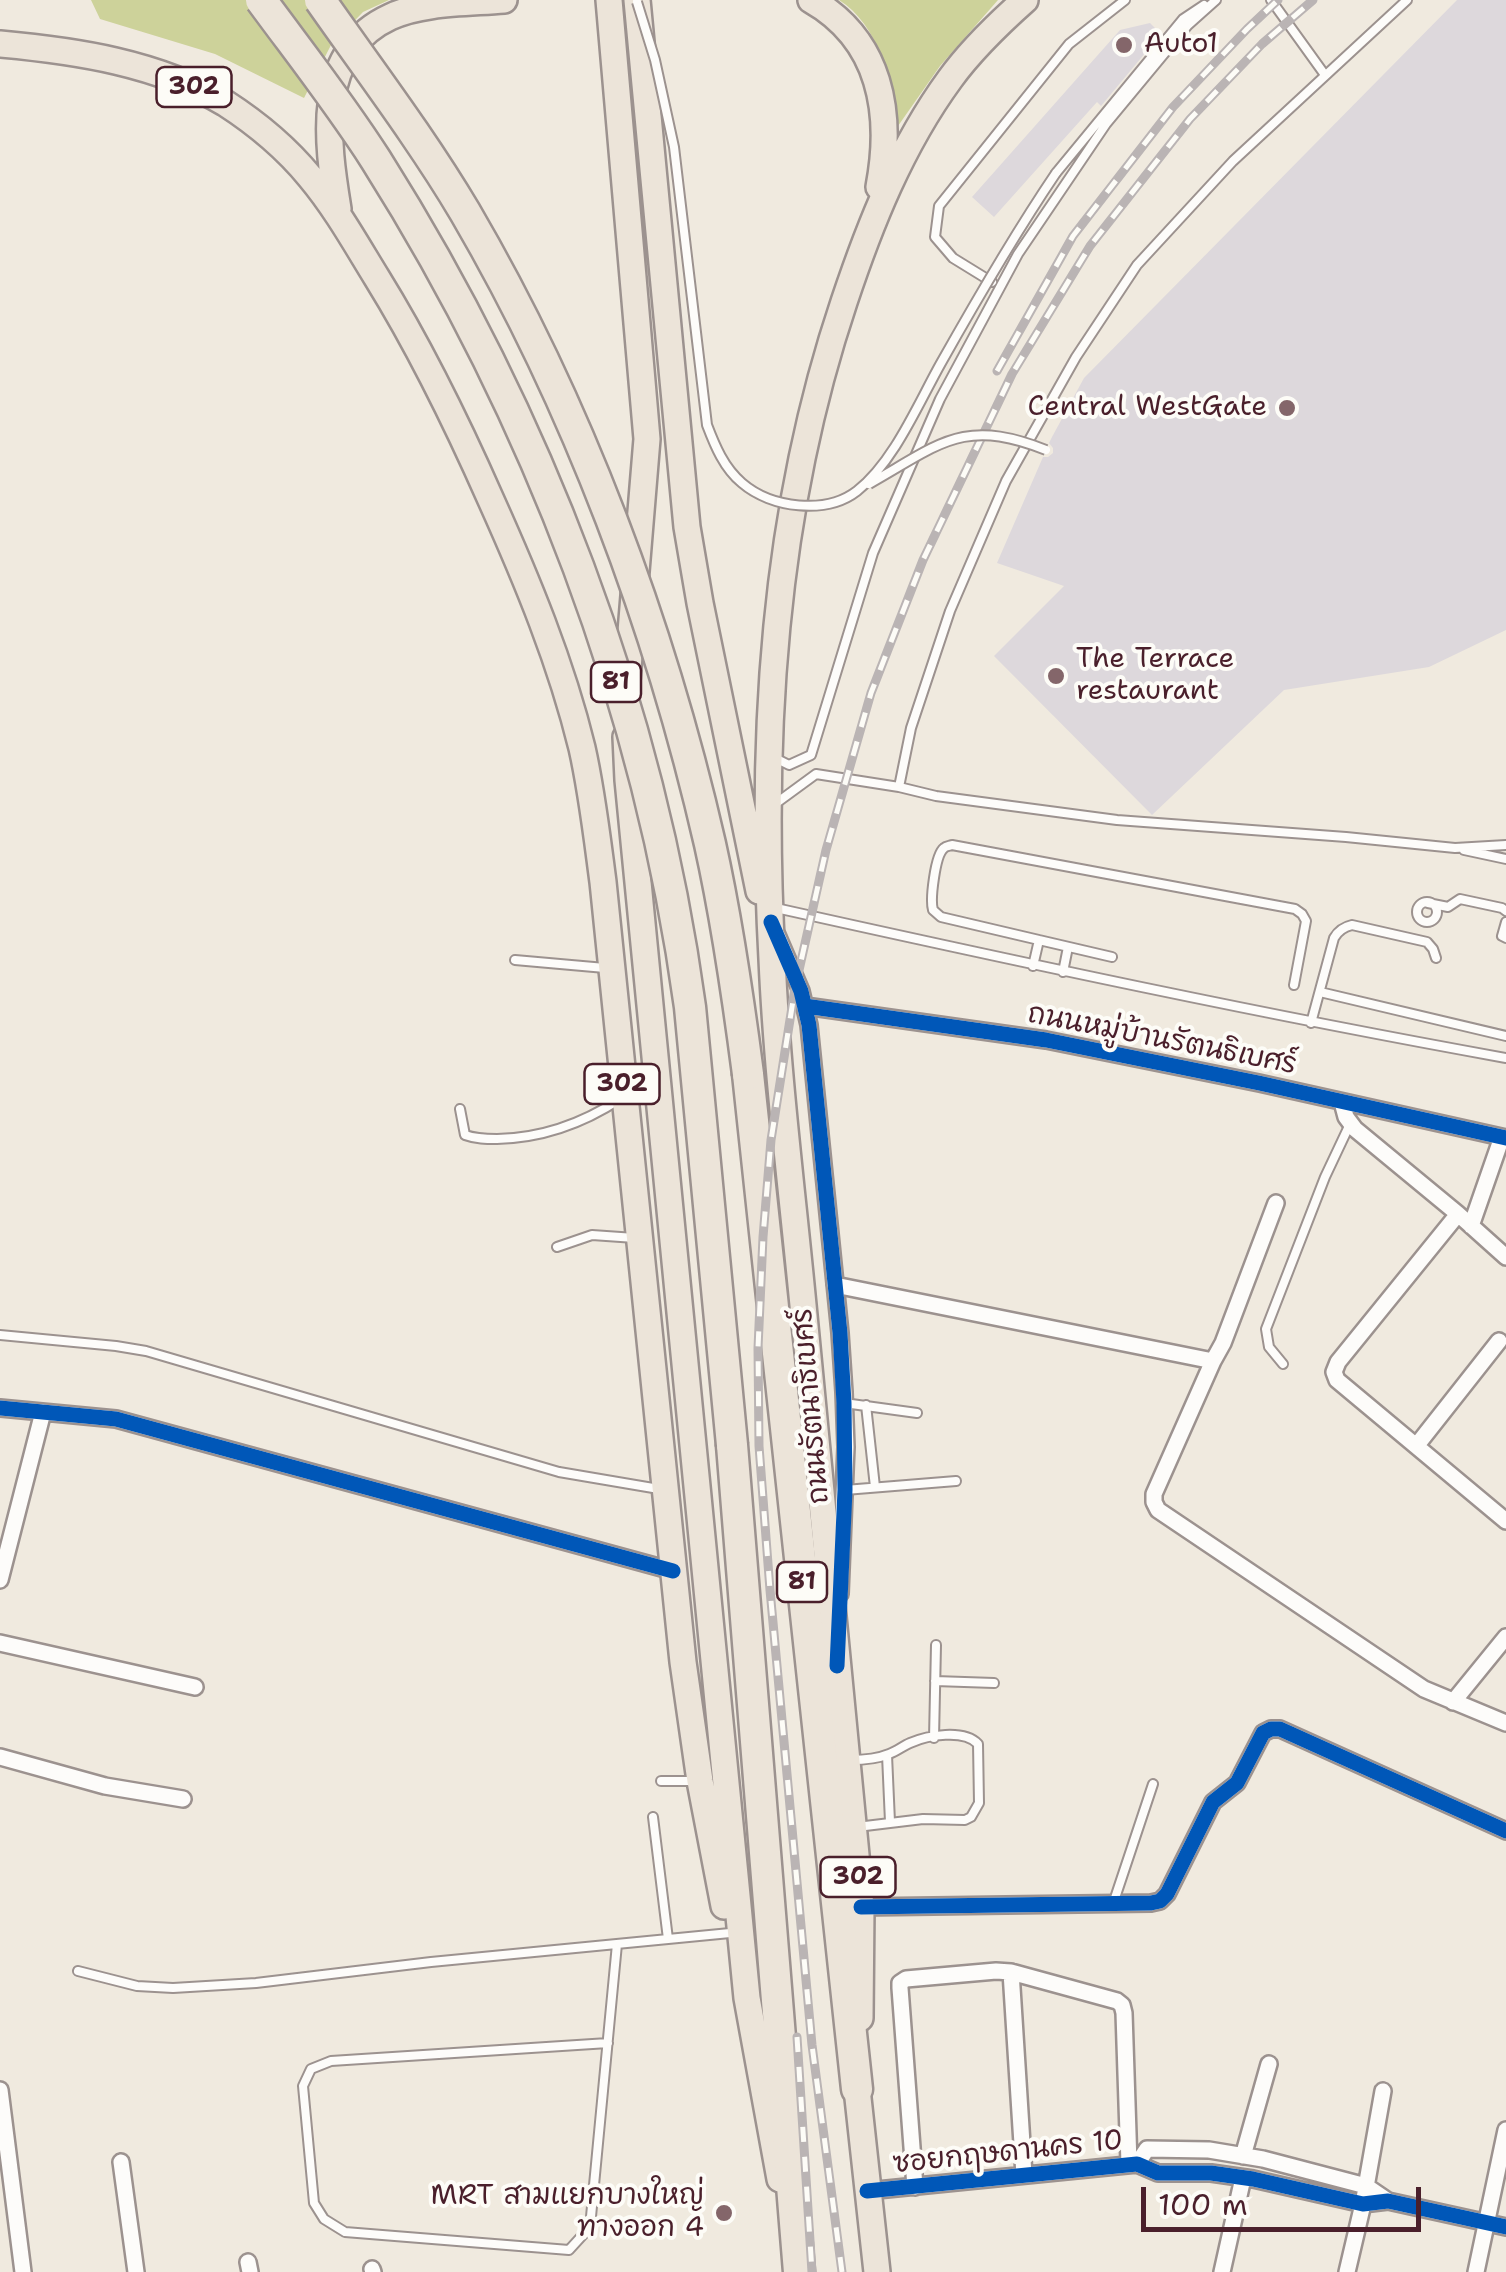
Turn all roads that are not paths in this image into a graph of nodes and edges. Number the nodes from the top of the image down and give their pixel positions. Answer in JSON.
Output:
{"nodes":[{"id":1,"x":261,"y":0,"type":"edge"},
{"id":2,"x":320,"y":0,"type":"edge"},
{"id":3,"x":504,"y":0,"type":"edge"},
{"id":4,"x":609,"y":0,"type":"edge"},
{"id":5,"x":810,"y":0,"type":"edge"},
{"id":6,"x":1024,"y":0,"type":"edge"},
{"id":7,"x":1125,"y":0,"type":"edge"},
{"id":8,"x":1214,"y":0,"type":"edge"},
{"id":9,"x":1272,"y":0,"type":"edge"},
{"id":10,"x":1407,"y":0,"type":"edge"},
{"id":11,"x":637,"y":1,"type":"edge"},
{"id":12,"x":0,"y":44,"type":"edge"},
{"id":13,"x":1325,"y":76,"type":"junction"},
{"id":14,"x":340,"y":218,"type":"junction"},
{"id":15,"x":873,"y":221,"type":"junction"},
{"id":16,"x":1000,"y":287,"type":"junction"},
{"id":17,"x":1046,"y":450,"type":"dead end"},
{"id":18,"x":856,"y":492,"type":"junction"},
{"id":19,"x":769,"y":755,"type":"junction"},
{"id":20,"x":899,"y":787,"type":"junction"},
{"id":21,"x":769,"y":808,"type":"junction"},
{"id":22,"x":1506,"y":845,"type":"edge"},
{"id":23,"x":1454,"y":848,"type":"junction"},
{"id":24,"x":1506,"y":860,"type":"edge"},
{"id":25,"x":1428,"y":903,"type":"junction"},
{"id":26,"x":1417,"y":911,"type":"junction"},
{"id":27,"x":1506,"y":911,"type":"edge"},
{"id":28,"x":770,"y":914,"type":"junction"},
{"id":29,"x":1506,"y":922,"type":"edge"},
{"id":30,"x":1407,"y":938,"type":"junction"},
{"id":31,"x":1506,"y":938,"type":"edge"},
{"id":32,"x":1039,"y":940,"type":"junction"},
{"id":33,"x":1068,"y":947,"type":"junction"},
{"id":34,"x":1112,"y":957,"type":"dead end"},
{"id":35,"x":772,"y":958,"type":"junction"},
{"id":36,"x":1436,"y":958,"type":"dead end"},
{"id":37,"x":514,"y":960,"type":"dead end"},
{"id":38,"x":1033,"y":966,"type":"junction"},
{"id":39,"x":610,"y":969,"type":"junction"},
{"id":40,"x":1063,"y":972,"type":"junction"},
{"id":41,"x":1294,"y":985,"type":"dead end"},
{"id":42,"x":1320,"y":992,"type":"junction"},
{"id":43,"x":805,"y":1006,"type":"junction"},
{"id":44,"x":1311,"y":1023,"type":"junction"},
{"id":45,"x":1506,"y":1036,"type":"edge"},
{"id":46,"x":1506,"y":1058,"type":"edge"},
{"id":47,"x":624,"y":1097,"type":"junction"},
{"id":48,"x":1342,"y":1102,"type":"junction"},
{"id":49,"x":460,"y":1110,"type":"dead end"},
{"id":50,"x":1350,"y":1124,"type":"junction"},
{"id":51,"x":1504,"y":1137,"type":"edge"},
{"id":52,"x":1276,"y":1203,"type":"dead end"},
{"id":53,"x":1458,"y":1214,"type":"junction"},
{"id":54,"x":1471,"y":1226,"type":"junction"},
{"id":55,"x":638,"y":1238,"type":"junction"},
{"id":56,"x":556,"y":1247,"type":"dead end"},
{"id":57,"x":1506,"y":1257,"type":"edge"},
{"id":58,"x":836,"y":1285,"type":"junction"},
{"id":59,"x":0,"y":1335,"type":"edge"},
{"id":60,"x":1499,"y":1341,"type":"dead end"},
{"id":61,"x":1213,"y":1361,"type":"junction"},
{"id":62,"x":1283,"y":1364,"type":"dead end"},
{"id":63,"x":844,"y":1403,"type":"junction"},
{"id":64,"x":866,"y":1406,"type":"junction"},
{"id":65,"x":0,"y":1408,"type":"edge"},
{"id":66,"x":43,"y":1412,"type":"junction"},
{"id":67,"x":917,"y":1413,"type":"dead end"},
{"id":68,"x":1417,"y":1445,"type":"junction"},
{"id":69,"x":956,"y":1481,"type":"dead end"},
{"id":70,"x":875,"y":1486,"type":"junction"},
{"id":71,"x":664,"y":1490,"type":"junction"},
{"id":72,"x":845,"y":1490,"type":"junction"},
{"id":73,"x":1504,"y":1515,"type":"edge"},
{"id":74,"x":673,"y":1570,"type":"junction"},
{"id":75,"x":0,"y":1580,"type":"edge"},
{"id":76,"x":1506,"y":1637,"type":"edge"},
{"id":77,"x":0,"y":1643,"type":"edge"},
{"id":78,"x":936,"y":1645,"type":"dead end"},
{"id":79,"x":837,"y":1666,"type":"junction"},
{"id":80,"x":935,"y":1682,"type":"junction"},
{"id":81,"x":994,"y":1683,"type":"dead end"},
{"id":82,"x":195,"y":1687,"type":"dead end"},
{"id":83,"x":1453,"y":1702,"type":"junction"},
{"id":84,"x":1506,"y":1723,"type":"edge"},
{"id":85,"x":934,"y":1738,"type":"junction"},
{"id":86,"x":888,"y":1755,"type":"junction"},
{"id":87,"x":0,"y":1757,"type":"edge"},
{"id":88,"x":846,"y":1761,"type":"junction"},
{"id":89,"x":661,"y":1780,"type":"dead end"},
{"id":90,"x":700,"y":1780,"type":"junction"},
{"id":91,"x":1153,"y":1784,"type":"dead end"},
{"id":92,"x":183,"y":1799,"type":"dead end"},
{"id":93,"x":653,"y":1817,"type":"dead end"},
{"id":94,"x":890,"y":1822,"type":"junction"},
{"id":95,"x":853,"y":1827,"type":"junction"},
{"id":96,"x":1506,"y":1831,"type":"edge"},
{"id":97,"x":1114,"y":1904,"type":"junction"},
{"id":98,"x":861,"y":1907,"type":"junction"},
{"id":99,"x":730,"y":1933,"type":"junction"},
{"id":100,"x":668,"y":1939,"type":"junction"},
{"id":101,"x":617,"y":1944,"type":"junction"},
{"id":102,"x":78,"y":1970,"type":"dead end"},
{"id":103,"x":1011,"y":1972,"type":"junction"},
{"id":104,"x":747,"y":1998,"type":"junction"},
{"id":105,"x":608,"y":2043,"type":"junction"},
{"id":106,"x":1269,"y":2064,"type":"dead end"},
{"id":107,"x":856,"y":2089,"type":"junction"},
{"id":108,"x":0,"y":2090,"type":"edge"},
{"id":109,"x":1383,"y":2091,"type":"dead end"},
{"id":110,"x":1506,"y":2130,"type":"edge"},
{"id":111,"x":1244,"y":2156,"type":"junction"},
{"id":112,"x":121,"y":2162,"type":"dead end"},
{"id":113,"x":1133,"y":2164,"type":"junction"},
{"id":114,"x":1024,"y":2175,"type":"junction"},
{"id":115,"x":1243,"y":2178,"type":"junction"},
{"id":116,"x":1366,"y":2186,"type":"junction"},
{"id":117,"x":915,"y":2187,"type":"junction"},
{"id":118,"x":868,"y":2192,"type":"junction"},
{"id":119,"x":1388,"y":2201,"type":"junction"},
{"id":120,"x":1363,"y":2204,"type":"junction"},
{"id":121,"x":1487,"y":2222,"type":"junction"},
{"id":122,"x":1506,"y":2226,"type":"edge"},
{"id":123,"x":24,"y":2272,"type":"edge"},
{"id":124,"x":136,"y":2272,"type":"edge"},
{"id":125,"x":798,"y":2272,"type":"edge"},
{"id":126,"x":877,"y":2272,"type":"edge"},
{"id":127,"x":1222,"y":2272,"type":"edge"},
{"id":128,"x":1347,"y":2272,"type":"edge"},
{"id":129,"x":1476,"y":2272,"type":"edge"}],
"edges":[{"from":1,"to":125,"type":"highway","number":"81","bridge":true},
{"from":2,"to":107,"type":"highway","number":"81","bridge":true},
{"from":3,"to":14,"type":"main road"},
{"from":4,"to":104,"type":"main road","bridge":true},
{"from":5,"to":15,"type":"main road"},
{"from":6,"to":15,"type":"main road"},
{"from":7,"to":16,"type":"lane"},
{"from":8,"to":16,"type":"lane"},
{"from":8,"to":18,"type":"lane","bridge":true},
{"from":9,"to":13,"type":"lane"},
{"from":10,"to":13,"type":"lane"},
{"from":11,"to":18,"type":"lane","bridge":true},
{"from":11,"to":35,"type":"main road","number":"302","bridge":true},
{"from":12,"to":14,"type":"main road","number":"302"},
{"from":13,"to":20,"type":"lane"},
{"from":14,"to":39,"type":"main road","number":"302"},
{"from":15,"to":19,"type":"main road"},
{"from":16,"to":19,"type":"lane"},
{"from":17,"to":18,"type":"lane","bridge":true},
{"from":19,"to":21,"type":"main road"},
{"from":20,"to":21,"type":"lane"},
{"from":20,"to":23,"type":"lane"},
{"from":21,"to":28,"type":"main road"},
{"from":22,"to":23,"type":"lane"},
{"from":23,"to":24,"type":"lane"},
{"from":25,"to":26,"type":"lane"},
{"from":25,"to":26,"type":"lane"},
{"from":25,"to":27,"type":"lane"},
{"from":26,"to":30,"type":"lane"},
{"from":28,"to":35,"type":"main road"},
{"from":28,"to":38,"type":"lane"},
{"from":28,"to":43,"type":"street"},
{"from":29,"to":31,"type":"lane"},
{"from":30,"to":36,"type":"lane"},
{"from":30,"to":42,"type":"lane"},
{"from":32,"to":33,"type":"lane"},
{"from":32,"to":38,"type":"lane"},
{"from":32,"to":41,"type":"lane"},
{"from":33,"to":34,"type":"lane"},
{"from":33,"to":40,"type":"lane"},
{"from":35,"to":79,"type":"main road","name":"ถนนรัตนาธิเบศร์","number":"302"},
{"from":37,"to":39,"type":"lane"},
{"from":38,"to":40,"type":"lane"},
{"from":39,"to":47,"type":"main road","number":"302"},
{"from":40,"to":44,"type":"lane"},
{"from":42,"to":44,"type":"lane"},
{"from":42,"to":45,"type":"lane"},
{"from":43,"to":48,"type":"street","name":"ถนนหมู่บ้านรัตนธิเบศร์"},
{"from":43,"to":58,"type":"street"},
{"from":44,"to":46,"type":"lane"},
{"from":47,"to":49,"type":"lane"},
{"from":47,"to":55,"type":"main road","number":"302"},
{"from":48,"to":50,"type":"street"},
{"from":48,"to":51,"type":"street","name":"ถนนหมู่บ้านรัตนธิเบศร์"},
{"from":50,"to":53,"type":"street"},
{"from":50,"to":62,"type":"lane"},
{"from":51,"to":54,"type":"street"},
{"from":52,"to":61,"type":"street"},
{"from":53,"to":54,"type":"street"},
{"from":53,"to":68,"type":"street"},
{"from":54,"to":57,"type":"street"},
{"from":55,"to":56,"type":"lane"},
{"from":55,"to":71,"type":"main road","number":"302"},
{"from":58,"to":61,"type":"street"},
{"from":58,"to":63,"type":"street"},
{"from":59,"to":71,"type":"lane"},
{"from":60,"to":68,"type":"street"},
{"from":61,"to":83,"type":"street"},
{"from":63,"to":64,"type":"lane"},
{"from":63,"to":72,"type":"street"},
{"from":64,"to":67,"type":"lane"},
{"from":64,"to":70,"type":"lane"},
{"from":65,"to":66,"type":"street"},
{"from":66,"to":74,"type":"street"},
{"from":66,"to":75,"type":"street"},
{"from":68,"to":73,"type":"street"},
{"from":69,"to":70,"type":"lane"},
{"from":70,"to":72,"type":"lane"},
{"from":71,"to":74,"type":"main road","number":"302"},
{"from":72,"to":79,"type":"street"},
{"from":74,"to":90,"type":"main road","number":"302"},
{"from":76,"to":83,"type":"street"},
{"from":77,"to":82,"type":"street"},
{"from":78,"to":80,"type":"lane"},
{"from":79,"to":88,"type":"main road","name":"ถนนรัตนาธิเบศร์","number":"302"},
{"from":80,"to":81,"type":"lane"},
{"from":80,"to":85,"type":"lane"},
{"from":83,"to":84,"type":"street"},
{"from":85,"to":86,"type":"lane"},
{"from":85,"to":94,"type":"lane"},
{"from":86,"to":88,"type":"lane"},
{"from":86,"to":94,"type":"lane"},
{"from":87,"to":92,"type":"street"},
{"from":88,"to":95,"type":"main road","name":"ถนนรัตนาธิเบศร์","number":"302"},
{"from":89,"to":90,"type":"lane"},
{"from":90,"to":99,"type":"main road","number":"302"},
{"from":91,"to":97,"type":"lane"},
{"from":93,"to":100,"type":"lane"},
{"from":94,"to":95,"type":"lane"},
{"from":95,"to":98,"type":"main road","name":"ถนนรัตนาธิเบศร์","number":"302"},
{"from":96,"to":97,"type":"street"},
{"from":97,"to":98,"type":"street"},
{"from":98,"to":107,"type":"main road","name":"ถนนรัตนาธิเบศร์","number":"302"},
{"from":99,"to":100,"type":"lane"},
{"from":99,"to":104,"type":"main road","number":"302"},
{"from":100,"to":101,"type":"lane"},
{"from":101,"to":102,"type":"lane"},
{"from":101,"to":105,"type":"lane"},
{"from":103,"to":113,"type":"street"},
{"from":103,"to":114,"type":"street"},
{"from":103,"to":117,"type":"street"},
{"from":104,"to":125,"type":"main road","number":"302"},
{"from":105,"to":105,"type":"lane"},
{"from":106,"to":111,"type":"street"},
{"from":107,"to":118,"type":"main road","name":"ถนนรัตนาธิเบศร์","number":"302"},
{"from":108,"to":123,"type":"street"},
{"from":109,"to":116,"type":"street"},
{"from":110,"to":121,"type":"street"},
{"from":111,"to":113,"type":"street","name":"ซอยกฤษดานคร 10"},
{"from":111,"to":116,"type":"street","name":"ซอยกฤษดานคร 10"},
{"from":112,"to":124,"type":"street"},
{"from":113,"to":114,"type":"street","name":"ซอยกฤษดานคร 10"},
{"from":113,"to":115,"type":"street","name":"ซอยกฤษดานคร 10"},
{"from":114,"to":117,"type":"street","name":"ซอยกฤษดานคร 10"},
{"from":115,"to":120,"type":"street","name":"ซอยกฤษดานคร 10"},
{"from":115,"to":127,"type":"street"},
{"from":116,"to":119,"type":"street","name":"ซอยกฤษดานคร 10"},
{"from":116,"to":120,"type":"street"},
{"from":117,"to":118,"type":"street","name":"ซอยกฤษดานคร 10"},
{"from":118,"to":126,"type":"main road","name":"ถนนรัตนาธิเบศร์","number":"302"},
{"from":119,"to":120,"type":"street","name":"ซอยกฤษดานคร 10"},
{"from":119,"to":121,"type":"street","name":"ซอยกฤษดานคร 10"},
{"from":120,"to":128,"type":"street"},
{"from":121,"to":122,"type":"street","name":"ซอยกฤษดานคร 10"},
{"from":121,"to":129,"type":"street"}]}
